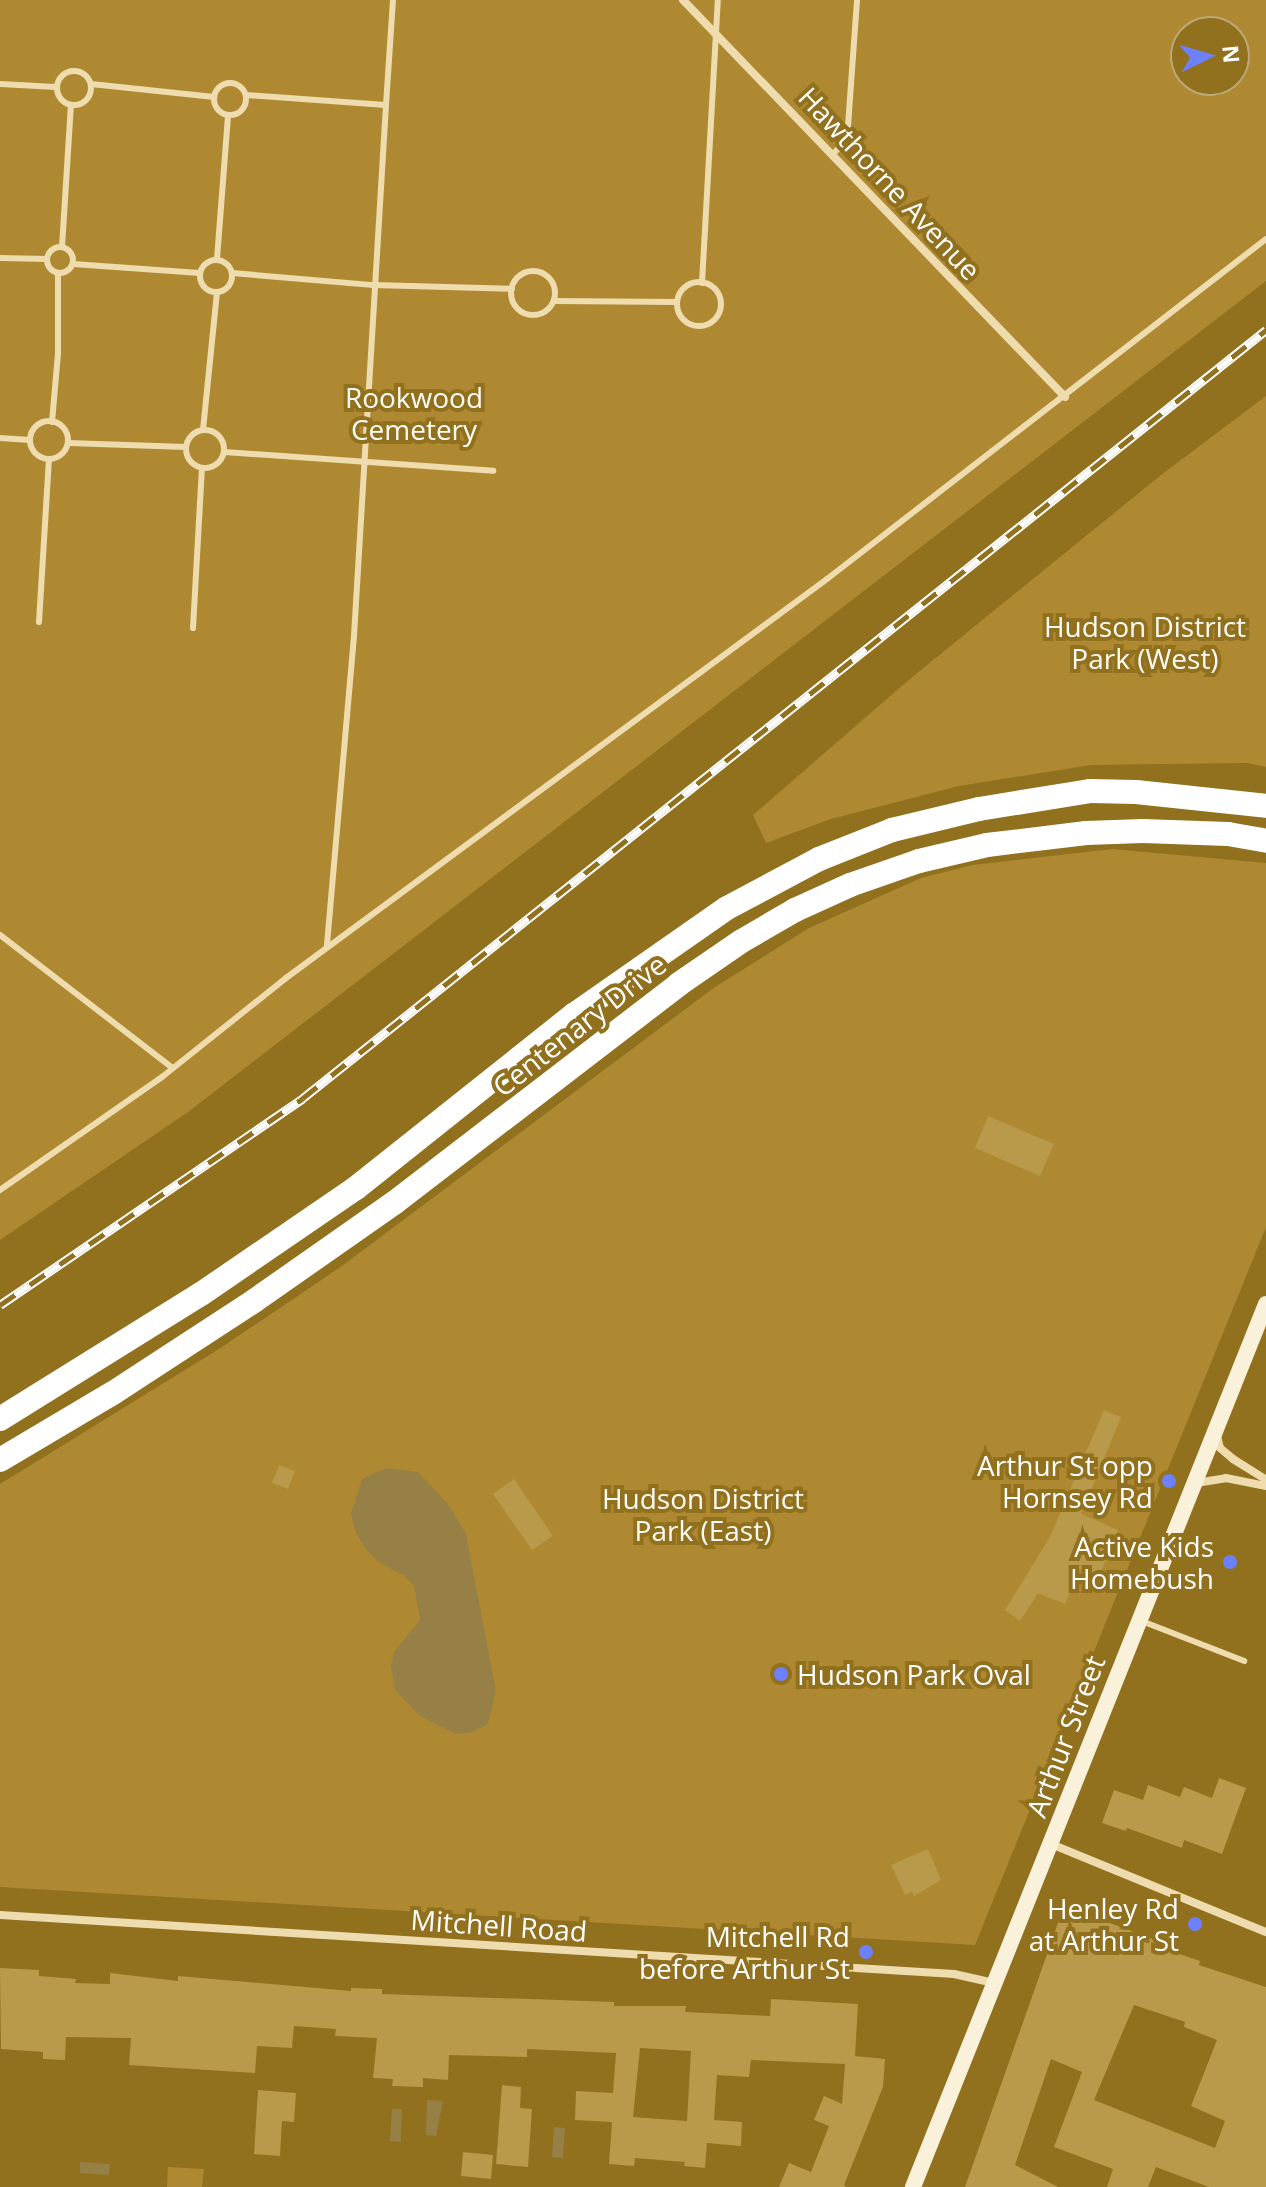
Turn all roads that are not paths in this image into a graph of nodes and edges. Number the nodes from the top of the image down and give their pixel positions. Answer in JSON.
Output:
{"nodes":[{"id":1,"x":393,"y":0,"type":"edge"},
{"id":2,"x":683,"y":0,"type":"edge"},
{"id":3,"x":718,"y":0,"type":"edge"},
{"id":4,"x":857,"y":0,"type":"edge"},
{"id":5,"x":715,"y":32,"type":"junction"},
{"id":6,"x":0,"y":84,"type":"edge"},
{"id":7,"x":91,"y":84,"type":"junction"},
{"id":8,"x":56,"y":87,"type":"junction"},
{"id":9,"x":246,"y":95,"type":"junction"},
{"id":10,"x":214,"y":97,"type":"junction"},
{"id":11,"x":71,"y":105,"type":"junction"},
{"id":12,"x":386,"y":105,"type":"junction"},
{"id":13,"x":228,"y":115,"type":"junction"},
{"id":14,"x":832,"y":155,"type":"junction"},
{"id":15,"x":1266,"y":239,"type":"edge"},
{"id":16,"x":62,"y":247,"type":"junction"},
{"id":17,"x":0,"y":258,"type":"edge"},
{"id":18,"x":47,"y":259,"type":"junction"},
{"id":19,"x":217,"y":259,"type":"junction"},
{"id":20,"x":73,"y":264,"type":"junction"},
{"id":21,"x":58,"y":273,"type":"junction"},
{"id":22,"x":200,"y":273,"type":"junction"},
{"id":23,"x":232,"y":273,"type":"junction"},
{"id":24,"x":702,"y":283,"type":"junction"},
{"id":25,"x":373,"y":285,"type":"junction"},
{"id":26,"x":512,"y":289,"type":"junction"},
{"id":27,"x":217,"y":293,"type":"junction"},
{"id":28,"x":554,"y":301,"type":"junction"},
{"id":29,"x":677,"y":302,"type":"junction"},
{"id":30,"x":1065,"y":397,"type":"junction"},
{"id":31,"x":52,"y":422,"type":"junction"},
{"id":32,"x":203,"y":430,"type":"junction"},
{"id":33,"x":0,"y":438,"type":"edge"},
{"id":34,"x":30,"y":440,"type":"junction"},
{"id":35,"x":68,"y":443,"type":"junction"},
{"id":36,"x":186,"y":447,"type":"junction"},
{"id":37,"x":224,"y":452,"type":"junction"},
{"id":38,"x":49,"y":460,"type":"junction"},
{"id":39,"x":362,"y":463,"type":"junction"},
{"id":40,"x":202,"y":468,"type":"junction"},
{"id":41,"x":493,"y":471,"type":"dead end"},
{"id":42,"x":39,"y":622,"type":"dead end"},
{"id":43,"x":193,"y":628,"type":"dead end"},
{"id":44,"x":1266,"y":806,"type":"edge"},
{"id":45,"x":1266,"y":841,"type":"edge"},
{"id":46,"x":0,"y":935,"type":"edge"},
{"id":47,"x":326,"y":948,"type":"junction"},
{"id":48,"x":173,"y":1068,"type":"junction"},
{"id":49,"x":0,"y":1190,"type":"edge"},
{"id":50,"x":1266,"y":1304,"type":"edge"},
{"id":51,"x":0,"y":1419,"type":"edge"},
{"id":52,"x":1216,"y":1431,"type":"junction"},
{"id":53,"x":0,"y":1460,"type":"edge"},
{"id":54,"x":1266,"y":1480,"type":"edge"},
{"id":55,"x":1195,"y":1483,"type":"junction"},
{"id":56,"x":1266,"y":1486,"type":"edge"},
{"id":57,"x":1139,"y":1620,"type":"junction"},
{"id":58,"x":1244,"y":1661,"type":"dead end"},
{"id":59,"x":1051,"y":1844,"type":"junction"},
{"id":60,"x":0,"y":1915,"type":"edge"},
{"id":61,"x":1266,"y":1932,"type":"edge"},
{"id":62,"x":995,"y":1983,"type":"junction"},
{"id":63,"x":913,"y":2187,"type":"edge"}],
"edges":[{"from":1,"to":12,"type":"lane"},
{"from":2,"to":5,"type":"street","name":"Hawthorne Avenue"},
{"from":3,"to":5,"type":"lane"},
{"from":4,"to":14,"type":"lane"},
{"from":5,"to":14,"type":"street","name":"Hawthorne Avenue"},
{"from":5,"to":24,"type":"lane"},
{"from":6,"to":8,"type":"lane"},
{"from":7,"to":8,"type":"lane"},
{"from":7,"to":10,"type":"lane"},
{"from":7,"to":11,"type":"lane"},
{"from":8,"to":11,"type":"lane"},
{"from":9,"to":10,"type":"lane"},
{"from":9,"to":12,"type":"lane"},
{"from":9,"to":13,"type":"lane"},
{"from":10,"to":13,"type":"lane"},
{"from":11,"to":16,"type":"lane"},
{"from":12,"to":25,"type":"lane"},
{"from":13,"to":19,"type":"lane"},
{"from":14,"to":30,"type":"street","name":"Hawthorne Avenue"},
{"from":15,"to":30,"type":"lane"},
{"from":16,"to":18,"type":"lane"},
{"from":16,"to":20,"type":"lane"},
{"from":17,"to":18,"type":"lane"},
{"from":18,"to":21,"type":"lane"},
{"from":19,"to":22,"type":"lane"},
{"from":19,"to":23,"type":"lane"},
{"from":20,"to":21,"type":"lane"},
{"from":20,"to":22,"type":"lane"},
{"from":21,"to":31,"type":"lane"},
{"from":22,"to":27,"type":"lane"},
{"from":23,"to":25,"type":"lane"},
{"from":23,"to":27,"type":"lane"},
{"from":24,"to":29,"type":"lane"},
{"from":24,"to":29,"type":"lane"},
{"from":25,"to":26,"type":"lane"},
{"from":25,"to":39,"type":"lane"},
{"from":26,"to":28,"type":"lane"},
{"from":26,"to":28,"type":"lane"},
{"from":27,"to":32,"type":"lane"},
{"from":28,"to":29,"type":"lane"},
{"from":30,"to":47,"type":"lane"},
{"from":31,"to":34,"type":"lane"},
{"from":31,"to":35,"type":"lane"},
{"from":32,"to":36,"type":"lane"},
{"from":32,"to":37,"type":"lane"},
{"from":33,"to":34,"type":"lane"},
{"from":34,"to":38,"type":"lane"},
{"from":35,"to":36,"type":"lane"},
{"from":35,"to":38,"type":"lane"},
{"from":36,"to":40,"type":"lane"},
{"from":37,"to":39,"type":"lane"},
{"from":37,"to":40,"type":"lane"},
{"from":38,"to":42,"type":"lane"},
{"from":39,"to":41,"type":"lane"},
{"from":39,"to":47,"type":"lane"},
{"from":40,"to":43,"type":"lane"},
{"from":44,"to":51,"type":"highway","name":"Centenary Drive"},
{"from":45,"to":53,"type":"highway","name":"Centenary Drive"},
{"from":46,"to":48,"type":"lane"},
{"from":47,"to":48,"type":"lane"},
{"from":48,"to":49,"type":"lane"},
{"from":50,"to":52,"type":"main road","name":"Arthur Street"},
{"from":52,"to":54,"type":"street"},
{"from":52,"to":55,"type":"main road","name":"Arthur Street"},
{"from":55,"to":56,"type":"street"},
{"from":55,"to":57,"type":"main road","name":"Arthur Street"},
{"from":57,"to":58,"type":"lane"},
{"from":57,"to":59,"type":"main road","name":"Arthur Street"},
{"from":59,"to":61,"type":"street"},
{"from":59,"to":62,"type":"main road","name":"Arthur Street"},
{"from":60,"to":62,"type":"street","name":"Mitchell Road"},
{"from":62,"to":63,"type":"main road","name":"Arthur Street"}]}
